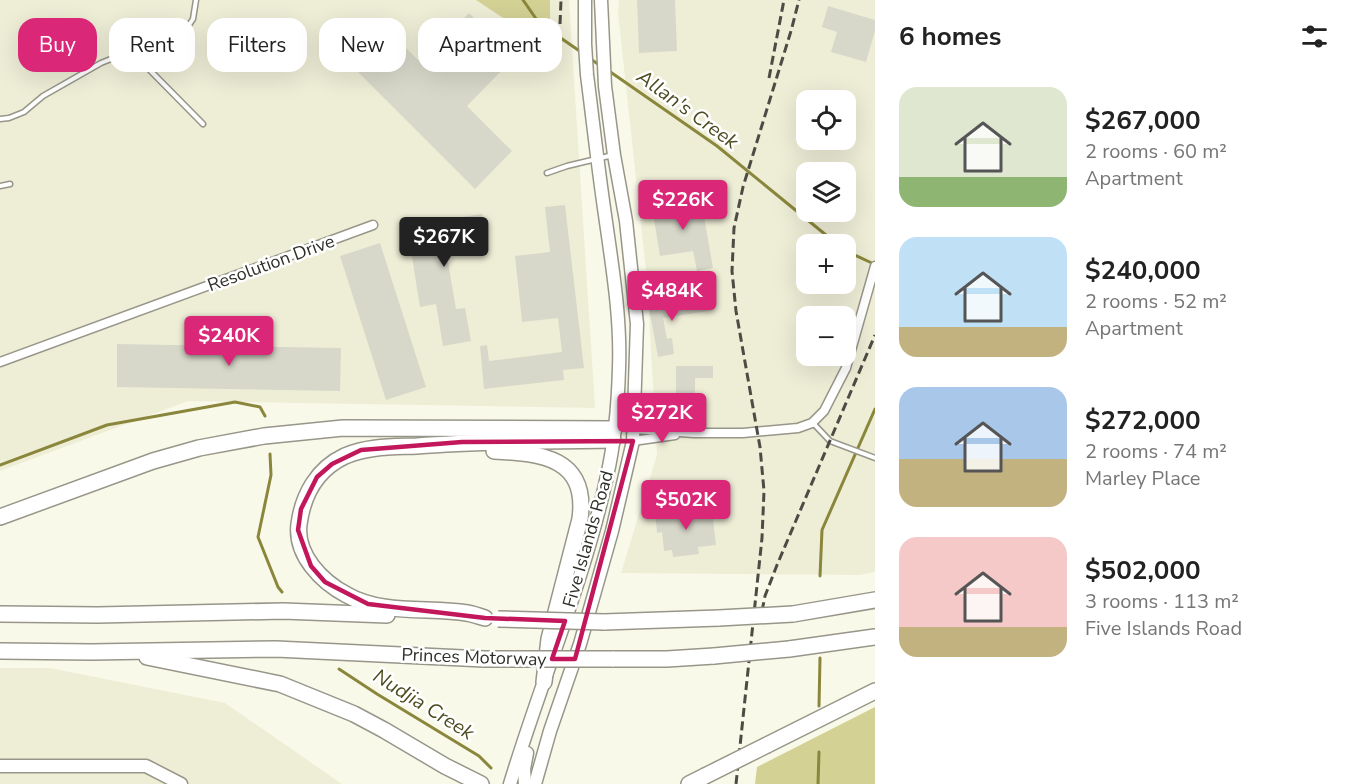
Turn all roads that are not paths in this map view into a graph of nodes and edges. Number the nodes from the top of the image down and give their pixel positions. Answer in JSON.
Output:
{"nodes":[{"id":1,"x":196,"y":0,"type":"edge"},
{"id":2,"x":585,"y":0,"type":"edge"},
{"id":3,"x":601,"y":0,"type":"edge"},
{"id":4,"x":193,"y":18,"type":"edge"},
{"id":5,"x":109,"y":60,"type":"edge"},
{"id":6,"x":152,"y":72,"type":"edge"},
{"id":7,"x":0,"y":119,"type":"edge"},
{"id":8,"x":203,"y":124,"type":"dead end"},
{"id":9,"x":614,"y":155,"type":"junction"},
{"id":10,"x":597,"y":159,"type":"junction"},
{"id":11,"x":547,"y":172,"type":"dead end"},
{"id":12,"x":10,"y":184,"type":"dead end"},
{"id":13,"x":0,"y":186,"type":"edge"},
{"id":14,"x":373,"y":225,"type":"dead end"},
{"id":15,"x":874,"y":270,"type":"edge"},
{"id":16,"x":0,"y":362,"type":"edge"},
{"id":17,"x":812,"y":423,"type":"junction"},
{"id":18,"x":613,"y":435,"type":"junction"},
{"id":19,"x":633,"y":435,"type":"junction"},
{"id":20,"x":434,"y":444,"type":"junction"},
{"id":21,"x":875,"y":458,"type":"edge"},
{"id":22,"x":0,"y":517,"type":"edge"},
{"id":23,"x":875,"y":600,"type":"edge"},
{"id":24,"x":0,"y":614,"type":"edge"},
{"id":25,"x":491,"y":619,"type":"junction"},
{"id":26,"x":875,"y":637,"type":"edge"},
{"id":27,"x":0,"y":651,"type":"edge"},
{"id":28,"x":114,"y":651,"type":"junction"},
{"id":29,"x":544,"y":682,"type":"junction"},
{"id":30,"x":875,"y":692,"type":"edge"},
{"id":31,"x":534,"y":708,"type":"junction"},
{"id":32,"x":550,"y":731,"type":"junction"},
{"id":33,"x":0,"y":766,"type":"edge"},
{"id":34,"x":445,"y":766,"type":"junction"},
{"id":35,"x":181,"y":784,"type":"edge"},
{"id":36,"x":469,"y":784,"type":"edge"},
{"id":37,"x":481,"y":784,"type":"edge"},
{"id":38,"x":510,"y":784,"type":"edge"},
{"id":39,"x":527,"y":784,"type":"edge"},
{"id":40,"x":535,"y":784,"type":"edge"},
{"id":41,"x":689,"y":784,"type":"edge"}],
"edges":[{"from":1,"to":4,"type":"lane"},
{"from":2,"to":10,"type":"main road","name":"Five Islands Road"},
{"from":3,"to":9,"type":"main road","name":"Five Islands Road"},
{"from":5,"to":7,"type":"lane"},
{"from":6,"to":8,"type":"lane"},
{"from":9,"to":10,"type":"lane"},
{"from":9,"to":19,"type":"main road","name":"Five Islands Road"},
{"from":10,"to":11,"type":"lane"},
{"from":10,"to":18,"type":"main road","name":"Five Islands Road"},
{"from":12,"to":13,"type":"lane"},
{"from":14,"to":16,"type":"street","name":"Resolution Drive"},
{"from":15,"to":17,"type":"street"},
{"from":17,"to":19,"type":"street"},
{"from":17,"to":21,"type":"lane"},
{"from":18,"to":19,"type":"main road"},
{"from":18,"to":20,"type":"highway"},
{"from":18,"to":22,"type":"highway"},
{"from":18,"to":29,"type":"main road","name":"Five Islands Road"},
{"from":19,"to":32,"type":"main road","name":"Five Islands Road"},
{"from":20,"to":25,"type":"highway"},
{"from":20,"to":29,"type":"highway"},
{"from":23,"to":25,"type":"highway","bridge":true},
{"from":24,"to":25,"type":"highway"},
{"from":26,"to":28,"type":"highway","name":"Princes Motorway","bridge":true},
{"from":27,"to":28,"type":"highway","name":"Princes Motorway"},
{"from":28,"to":34,"type":"highway"},
{"from":29,"to":31,"type":"main road","name":"Five Islands Road"},
{"from":30,"to":41,"type":"highway","bridge":true},
{"from":31,"to":38,"type":"main road","name":"Five Islands Road"},
{"from":31,"to":39,"type":"main road"},
{"from":32,"to":39,"type":"main road"},
{"from":32,"to":40,"type":"main road","name":"Five Islands Road"},
{"from":33,"to":35,"type":"main road"},
{"from":34,"to":36,"type":"highway"},
{"from":34,"to":37,"type":"highway"}]}
